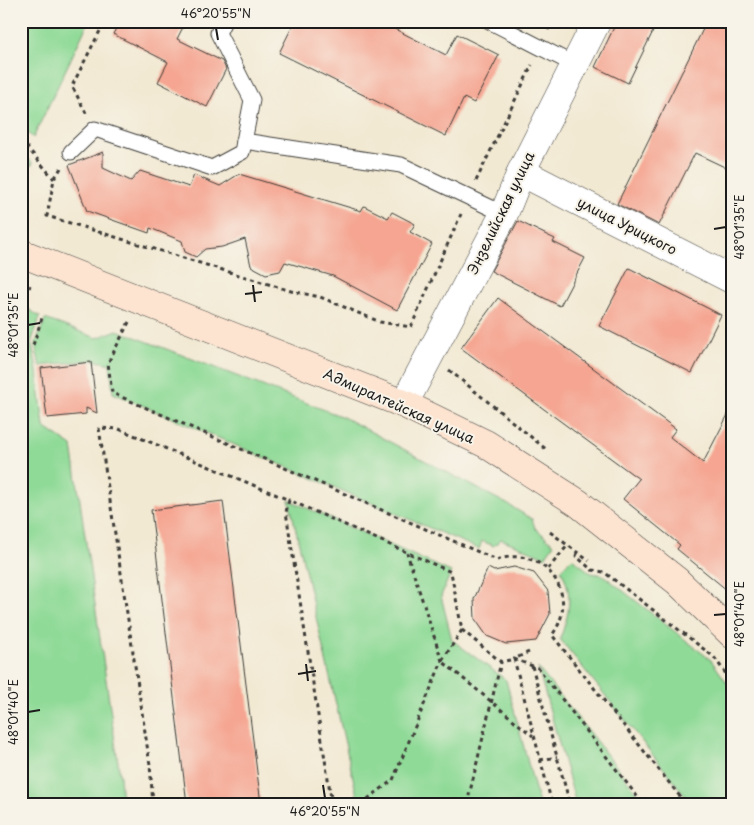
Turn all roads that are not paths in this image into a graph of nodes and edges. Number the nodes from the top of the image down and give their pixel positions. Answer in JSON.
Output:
{"nodes":[{"id":1,"x":224,"y":21,"type":"edge"},
{"id":2,"x":489,"y":21,"type":"edge"},
{"id":3,"x":597,"y":21,"type":"edge"},
{"id":4,"x":575,"y":64,"type":"junction"},
{"id":5,"x":244,"y":141,"type":"junction"},
{"id":6,"x":71,"y":152,"type":"dead end"},
{"id":7,"x":521,"y":172,"type":"junction"},
{"id":8,"x":504,"y":214,"type":"junction"},
{"id":9,"x":21,"y":253,"type":"edge"},
{"id":10,"x":733,"y":280,"type":"edge"},
{"id":11,"x":404,"y":404,"type":"junction"},
{"id":12,"x":733,"y":635,"type":"edge"}],
"edges":[{"from":1,"to":5,"type":"lane"},
{"from":2,"to":4,"type":"lane"},
{"from":3,"to":4,"type":"street","name":"Энзелийская улица"},
{"from":4,"to":7,"type":"street","name":"Энзелийская улица"},
{"from":5,"to":6,"type":"lane"},
{"from":5,"to":8,"type":"lane"},
{"from":7,"to":8,"type":"street","name":"Энзелийская улица"},
{"from":7,"to":10,"type":"street","name":"улица Урицкого"},
{"from":8,"to":11,"type":"street","name":"Энзелийская улица"},
{"from":9,"to":11,"type":"main road","name":"Адмиралтейская улица"},
{"from":11,"to":12,"type":"main road","name":"Адмиралтейская улица"}]}
